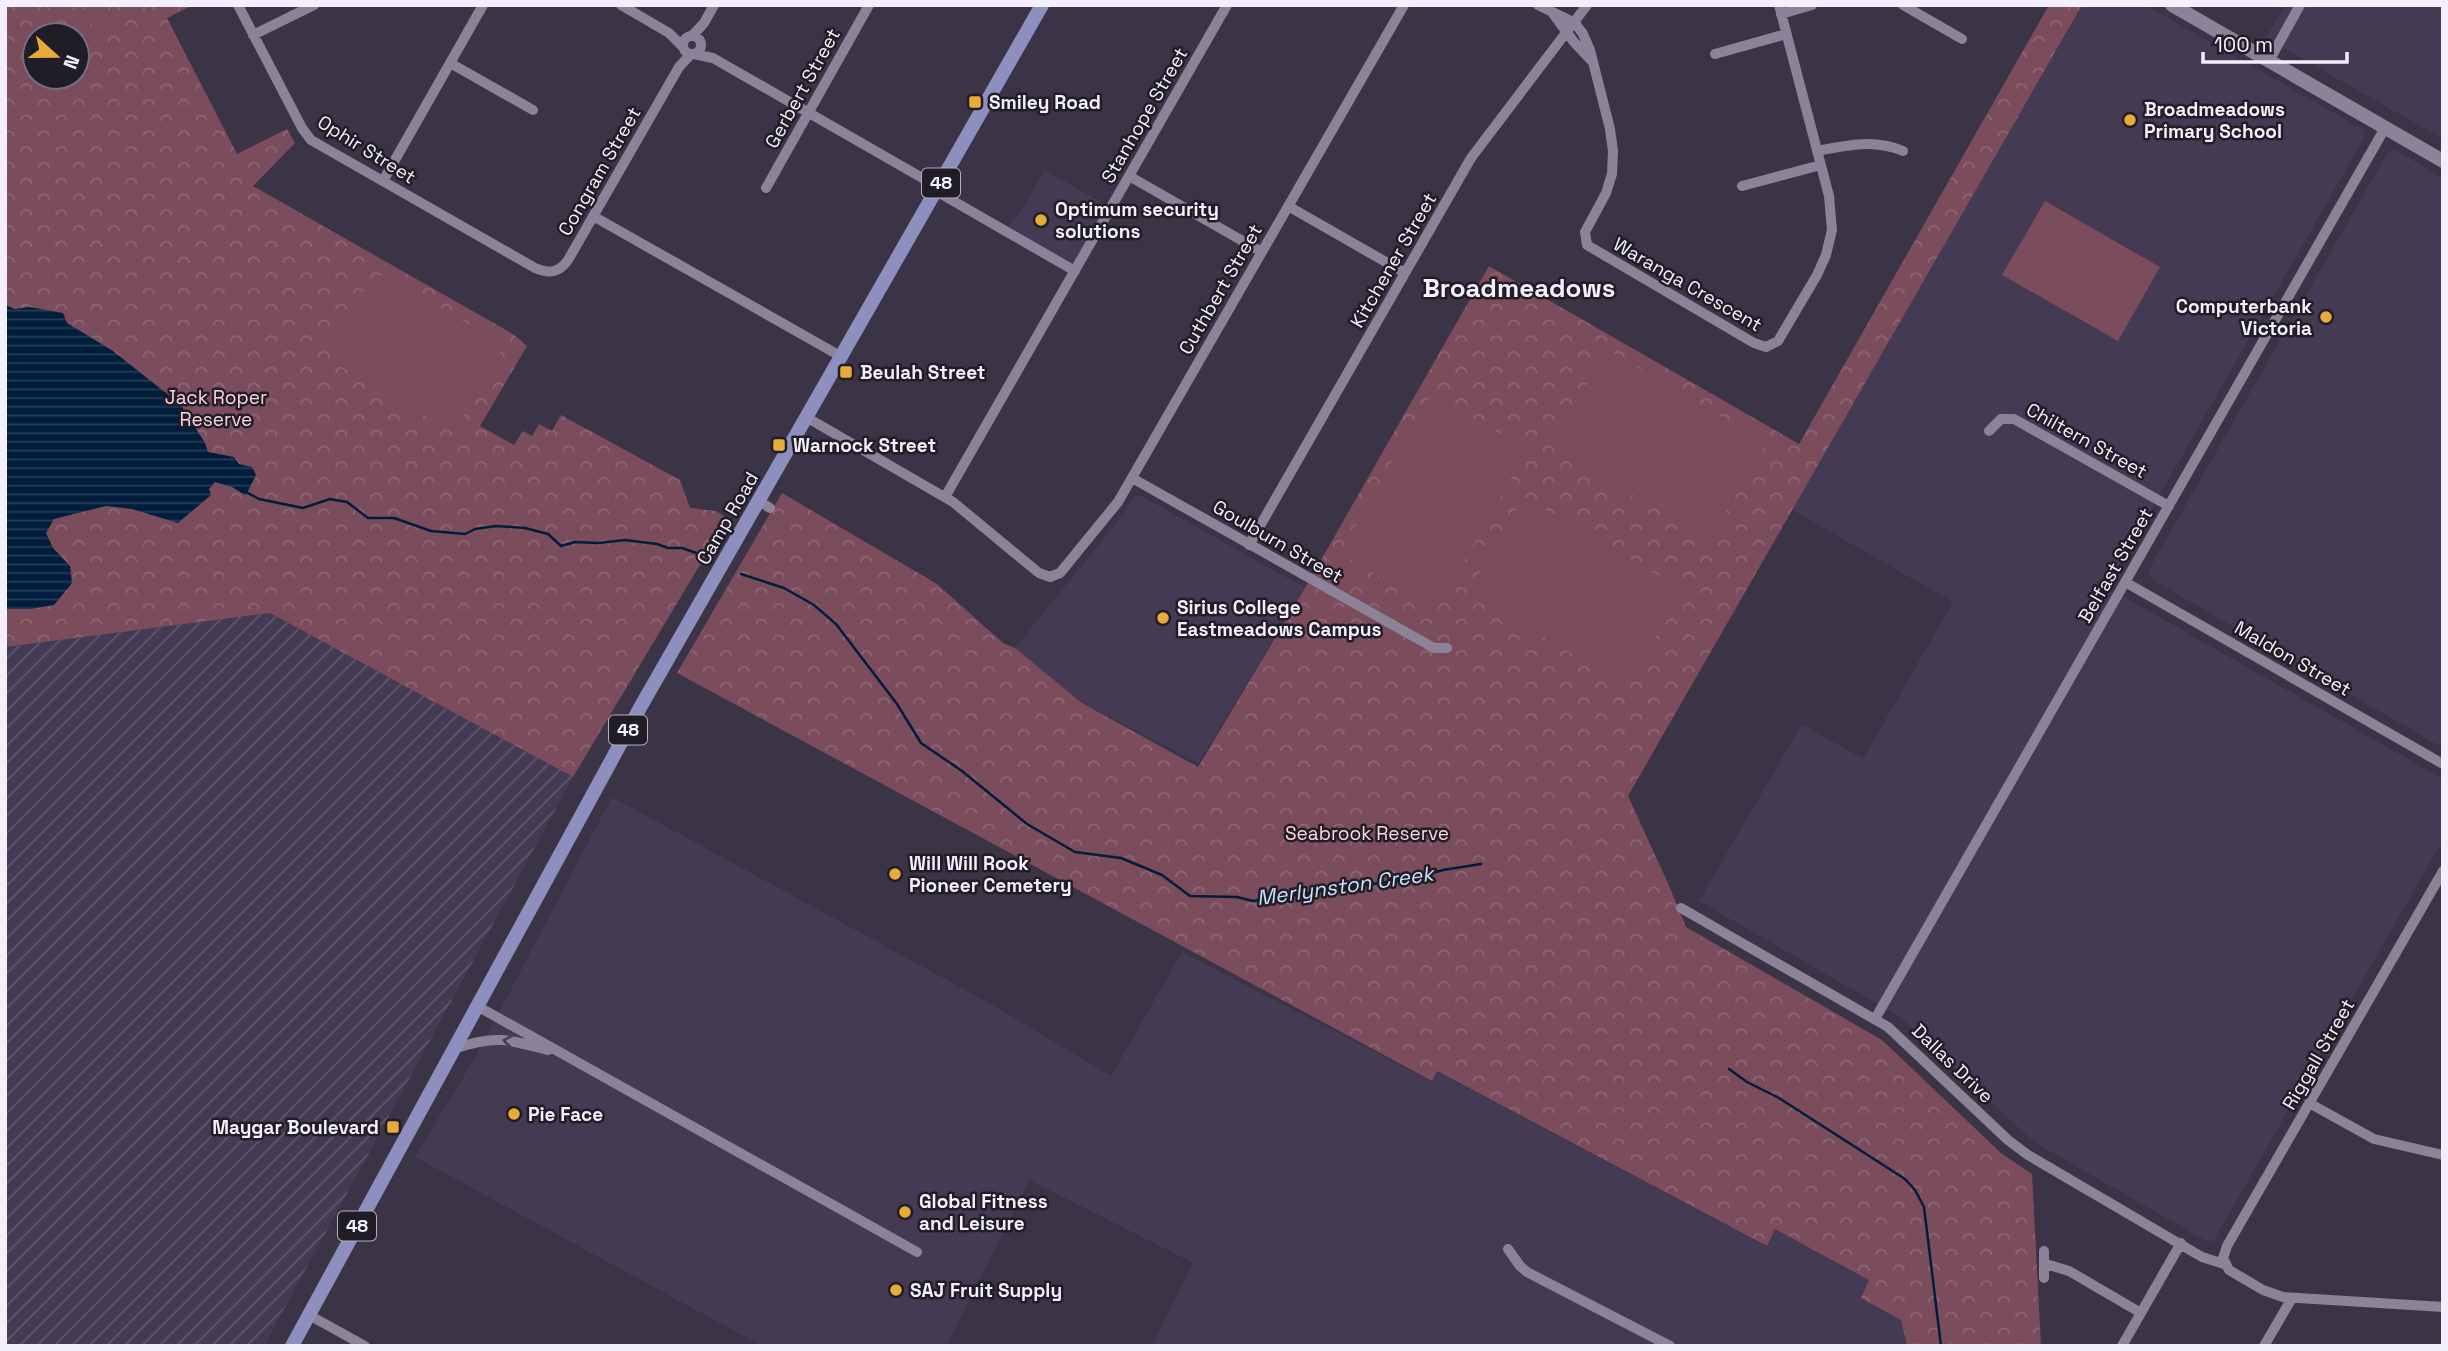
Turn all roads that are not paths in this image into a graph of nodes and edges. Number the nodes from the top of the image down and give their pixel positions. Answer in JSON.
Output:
{"nodes":[{"id":1,"x":238,"y":5,"type":"edge"},
{"id":2,"x":314,"y":5,"type":"edge"},
{"id":3,"x":483,"y":5,"type":"edge"},
{"id":4,"x":621,"y":5,"type":"edge"},
{"id":5,"x":714,"y":5,"type":"edge"},
{"id":6,"x":869,"y":5,"type":"edge"},
{"id":7,"x":1227,"y":5,"type":"edge"},
{"id":8,"x":1404,"y":5,"type":"edge"},
{"id":9,"x":1538,"y":5,"type":"edge"},
{"id":10,"x":1587,"y":5,"type":"edge"},
{"id":11,"x":1812,"y":5,"type":"edge"},
{"id":12,"x":1903,"y":5,"type":"edge"},
{"id":13,"x":2172,"y":5,"type":"edge"},
{"id":14,"x":2300,"y":5,"type":"edge"},
{"id":15,"x":1042,"y":6,"type":"edge"},
{"id":16,"x":1780,"y":9,"type":"edge"},
{"id":17,"x":1552,"y":13,"type":"junction"},
{"id":18,"x":1575,"y":23,"type":"junction"},
{"id":19,"x":669,"y":33,"type":"junction"},
{"id":20,"x":1567,"y":33,"type":"junction"},
{"id":21,"x":1786,"y":34,"type":"junction"},
{"id":22,"x":253,"y":35,"type":"junction"},
{"id":23,"x":1962,"y":38,"type":"dead end"},
{"id":24,"x":695,"y":39,"type":"junction"},
{"id":25,"x":688,"y":51,"type":"junction"},
{"id":26,"x":1715,"y":54,"type":"dead end"},
{"id":27,"x":713,"y":58,"type":"junction"},
{"id":28,"x":1591,"y":61,"type":"junction"},
{"id":29,"x":2269,"y":61,"type":"junction"},
{"id":30,"x":450,"y":64,"type":"junction"},
{"id":31,"x":533,"y":110,"type":"dead end"},
{"id":32,"x":808,"y":113,"type":"junction"},
{"id":33,"x":2385,"y":128,"type":"junction"},
{"id":34,"x":1817,"y":151,"type":"junction"},
{"id":35,"x":1903,"y":151,"type":"dead end"},
{"id":36,"x":2443,"y":161,"type":"edge"},
{"id":37,"x":1821,"y":165,"type":"junction"},
{"id":38,"x":1129,"y":176,"type":"junction"},
{"id":39,"x":383,"y":181,"type":"junction"},
{"id":40,"x":1742,"y":186,"type":"dead end"},
{"id":41,"x":766,"y":188,"type":"dead end"},
{"id":42,"x":937,"y":189,"type":"junction"},
{"id":43,"x":1288,"y":206,"type":"junction"},
{"id":44,"x":593,"y":216,"type":"junction"},
{"id":45,"x":1262,"y":252,"type":"junction"},
{"id":46,"x":535,"y":268,"type":"joint"},
{"id":47,"x":1075,"y":271,"type":"junction"},
{"id":48,"x":1405,"y":273,"type":"junction"},
{"id":49,"x":842,"y":357,"type":"junction"},
{"id":50,"x":806,"y":417,"type":"junction"},
{"id":51,"x":1989,"y":431,"type":"dead end"},
{"id":52,"x":1132,"y":478,"type":"junction"},
{"id":53,"x":945,"y":497,"type":"junction"},
{"id":54,"x":2169,"y":506,"type":"junction"},
{"id":55,"x":1249,"y":545,"type":"junction"},
{"id":56,"x":2125,"y":582,"type":"junction"},
{"id":57,"x":1447,"y":648,"type":"dead end"},
{"id":58,"x":2443,"y":764,"type":"edge"},
{"id":59,"x":2443,"y":871,"type":"edge"},
{"id":60,"x":1681,"y":908,"type":"dead end"},
{"id":61,"x":477,"y":1006,"type":"junction"},
{"id":62,"x":1875,"y":1019,"type":"junction"},
{"id":63,"x":454,"y":1049,"type":"junction"},
{"id":64,"x":562,"y":1054,"type":"junction"},
{"id":65,"x":2309,"y":1103,"type":"junction"},
{"id":66,"x":2443,"y":1155,"type":"edge"},
{"id":67,"x":2181,"y":1243,"type":"junction"},
{"id":68,"x":1508,"y":1249,"type":"dead end"},
{"id":69,"x":2045,"y":1251,"type":"dead end"},
{"id":70,"x":918,"y":1252,"type":"dead end"},
{"id":71,"x":2224,"y":1259,"type":"junction"},
{"id":72,"x":2046,"y":1264,"type":"junction"},
{"id":73,"x":2044,"y":1278,"type":"dead end"},
{"id":74,"x":2292,"y":1298,"type":"junction"},
{"id":75,"x":2443,"y":1307,"type":"edge"},
{"id":76,"x":2141,"y":1313,"type":"junction"},
{"id":77,"x":309,"y":1315,"type":"junction"},
{"id":78,"x":292,"y":1346,"type":"edge"},
{"id":79,"x":365,"y":1346,"type":"edge"},
{"id":80,"x":1670,"y":1346,"type":"edge"},
{"id":81,"x":2122,"y":1346,"type":"edge"},
{"id":82,"x":2264,"y":1346,"type":"edge"}],
"edges":[{"from":1,"to":22,"type":"street","name":"Ophir Street"},
{"from":2,"to":22,"type":"street"},
{"from":3,"to":30,"type":"street"},
{"from":4,"to":19,"type":"street"},
{"from":5,"to":24,"type":"street"},
{"from":6,"to":32,"type":"street","name":"Gerbert Street"},
{"from":7,"to":38,"type":"street","name":"Stanhope Street"},
{"from":8,"to":43,"type":"street","name":"Cuthbert Street"},
{"from":9,"to":17,"type":"street"},
{"from":10,"to":18,"type":"street","name":"Kitchener Street"},
{"from":11,"to":16,"type":"street"},
{"from":12,"to":23,"type":"street"},
{"from":13,"to":29,"type":"street"},
{"from":14,"to":29,"type":"street"},
{"from":15,"to":42,"type":"main road","name":"Camp Road","number":"48"},
{"from":16,"to":21,"type":"street","name":"Waranga Crescent"},
{"from":17,"to":18,"type":"street"},
{"from":17,"to":20,"type":"street","name":"Waranga Crescent"},
{"from":18,"to":20,"type":"street","name":"Kitchener Street"},
{"from":18,"to":28,"type":"street","name":"Waranga Crescent"},
{"from":19,"to":24,"type":"street"},
{"from":19,"to":25,"type":"street"},
{"from":20,"to":28,"type":"street","name":"Waranga Crescent"},
{"from":20,"to":48,"type":"street","name":"Kitchener Street"},
{"from":21,"to":26,"type":"street"},
{"from":21,"to":34,"type":"street","name":"Waranga Crescent"},
{"from":22,"to":39,"type":"street","name":"Ophir Street"},
{"from":24,"to":25,"type":"street"},
{"from":24,"to":25,"type":"street"},
{"from":24,"to":27,"type":"street"},
{"from":25,"to":27,"type":"street"},
{"from":25,"to":44,"type":"street","name":"Congram Street"},
{"from":27,"to":32,"type":"street"},
{"from":28,"to":37,"type":"street","name":"Waranga Crescent"},
{"from":29,"to":33,"type":"street"},
{"from":30,"to":31,"type":"street"},
{"from":30,"to":39,"type":"street"},
{"from":32,"to":41,"type":"street","name":"Gerbert Street"},
{"from":32,"to":42,"type":"street"},
{"from":33,"to":36,"type":"street"},
{"from":33,"to":54,"type":"street","name":"Belfast Street"},
{"from":34,"to":35,"type":"street"},
{"from":34,"to":37,"type":"street","name":"Waranga Crescent"},
{"from":37,"to":40,"type":"street"},
{"from":38,"to":45,"type":"street"},
{"from":38,"to":47,"type":"street","name":"Stanhope Street"},
{"from":39,"to":46,"type":"street","name":"Ophir Street"},
{"from":42,"to":47,"type":"street"},
{"from":42,"to":49,"type":"main road","name":"Camp Road","number":"48"},
{"from":43,"to":45,"type":"street","name":"Cuthbert Street"},
{"from":43,"to":48,"type":"street"},
{"from":44,"to":46,"type":"street","name":"Congram Street"},
{"from":44,"to":49,"type":"street"},
{"from":45,"to":52,"type":"street","name":"Cuthbert Street"},
{"from":47,"to":53,"type":"street","name":"Stanhope Street"},
{"from":48,"to":55,"type":"street","name":"Kitchener Street"},
{"from":49,"to":50,"type":"main road","name":"Camp Road","number":"48"},
{"from":50,"to":53,"type":"street"},
{"from":50,"to":61,"type":"main road","name":"Camp Road","number":"48"},
{"from":51,"to":54,"type":"street","name":"Chiltern Street"},
{"from":52,"to":53,"type":"street","name":"Cuthbert Street"},
{"from":52,"to":55,"type":"street","name":"Goulburn Street"},
{"from":54,"to":56,"type":"street","name":"Belfast Street"},
{"from":55,"to":57,"type":"street","name":"Goulburn Street"},
{"from":56,"to":58,"type":"street","name":"Maldon Street"},
{"from":56,"to":62,"type":"street","name":"Belfast Street"},
{"from":59,"to":65,"type":"street","name":"Riggall Street"},
{"from":60,"to":62,"type":"street","name":"Dallas Drive"},
{"from":61,"to":63,"type":"main road","name":"Camp Road","number":"48"},
{"from":61,"to":64,"type":"street"},
{"from":62,"to":67,"type":"street","name":"Dallas Drive"},
{"from":64,"to":63,"type":"street","one_way":true},
{"from":63,"to":77,"type":"main road","name":"Camp Road","number":"48"},
{"from":64,"to":70,"type":"street"},
{"from":65,"to":66,"type":"street"},
{"from":65,"to":71,"type":"street","name":"Riggall Street"},
{"from":67,"to":71,"type":"street","name":"Dallas Drive"},
{"from":67,"to":76,"type":"street"},
{"from":68,"to":80,"type":"street"},
{"from":69,"to":72,"type":"street"},
{"from":71,"to":74,"type":"street","name":"Dallas Drive"},
{"from":72,"to":73,"type":"street"},
{"from":72,"to":76,"type":"street"},
{"from":74,"to":75,"type":"street","name":"Dallas Drive"},
{"from":74,"to":82,"type":"street"},
{"from":76,"to":81,"type":"street"},
{"from":77,"to":78,"type":"main road","name":"Camp Road","number":"48"},
{"from":77,"to":79,"type":"street"}]}
